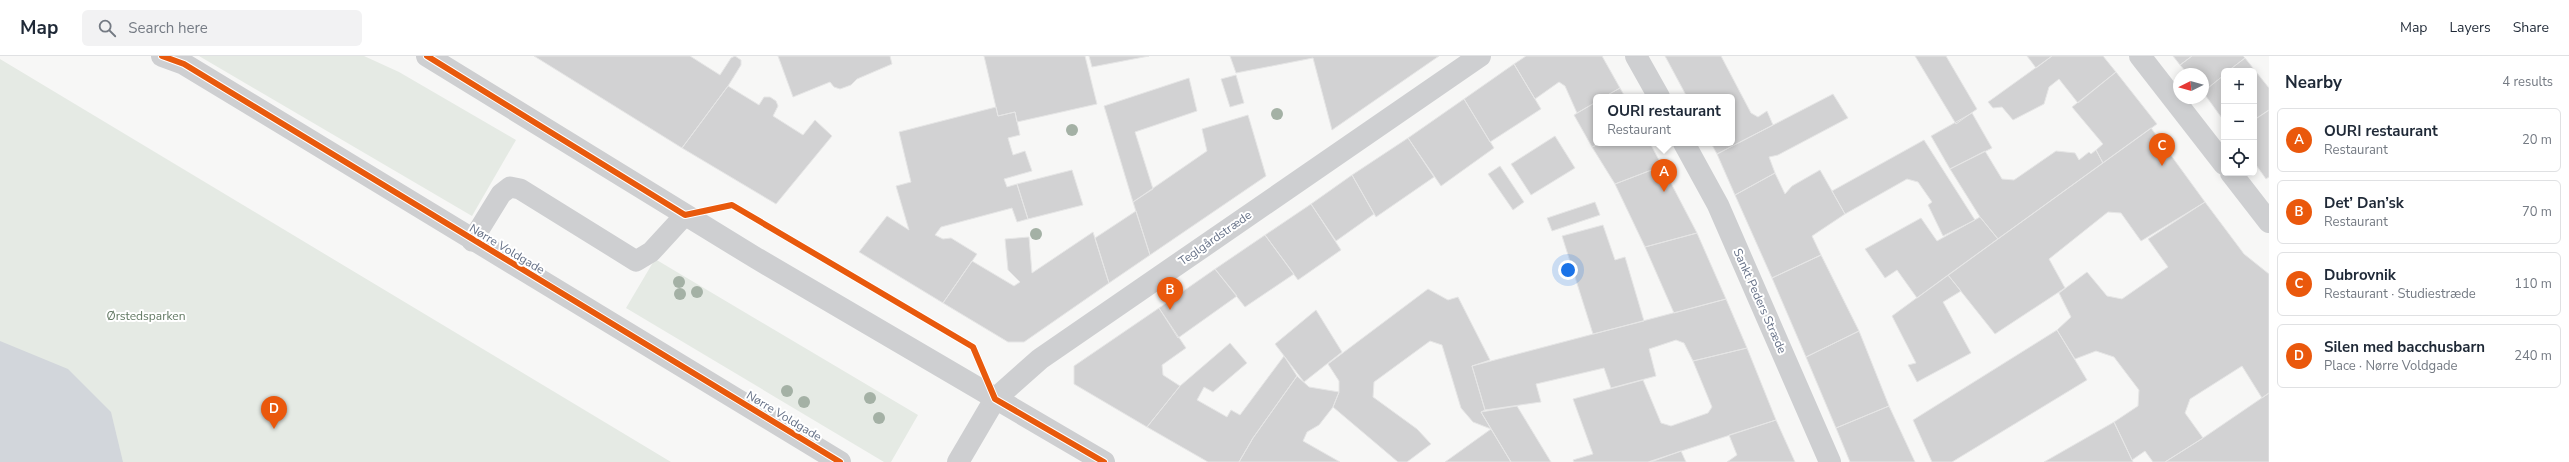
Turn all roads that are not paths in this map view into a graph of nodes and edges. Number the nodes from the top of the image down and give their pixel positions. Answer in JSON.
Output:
{"nodes":[{"id":1,"x":162,"y":56,"type":"edge"},
{"id":2,"x":427,"y":56,"type":"edge"},
{"id":3,"x":1480,"y":56,"type":"edge"},
{"id":4,"x":1636,"y":56,"type":"edge"},
{"id":5,"x":2140,"y":56,"type":"edge"},
{"id":6,"x":1657,"y":94,"type":"edge"},
{"id":7,"x":1686,"y":146,"type":"edge"},
{"id":8,"x":2221,"y":160,"type":"edge"},
{"id":9,"x":2233,"y":176,"type":"edge"},
{"id":10,"x":685,"y":215,"type":"junction"},
{"id":11,"x":2269,"y":222,"type":"edge"},
{"id":12,"x":472,"y":241,"type":"junction"},
{"id":13,"x":996,"y":399,"type":"junction"},
{"id":14,"x":840,"y":462,"type":"edge"},
{"id":15,"x":958,"y":462,"type":"edge"},
{"id":16,"x":1104,"y":462,"type":"edge"},
{"id":17,"x":1830,"y":462,"type":"edge"}],
"edges":[{"from":1,"to":12,"type":"street","name":"Nørre Voldgade"},
{"from":2,"to":10,"type":"street"},
{"from":3,"to":13,"type":"street","name":"Teglgårdstræde"},
{"from":4,"to":6,"type":"street"},
{"from":5,"to":8,"type":"street"},
{"from":7,"to":17,"type":"street","name":"Sankt Peders Stræde"},
{"from":9,"to":11,"type":"street"},
{"from":10,"to":12,"type":"lane"},
{"from":10,"to":13,"type":"street"},
{"from":12,"to":14,"type":"street","name":"Nørre Voldgade"},
{"from":13,"to":15,"type":"street","name":"Teglgårdstræde"},
{"from":13,"to":16,"type":"street"}]}
